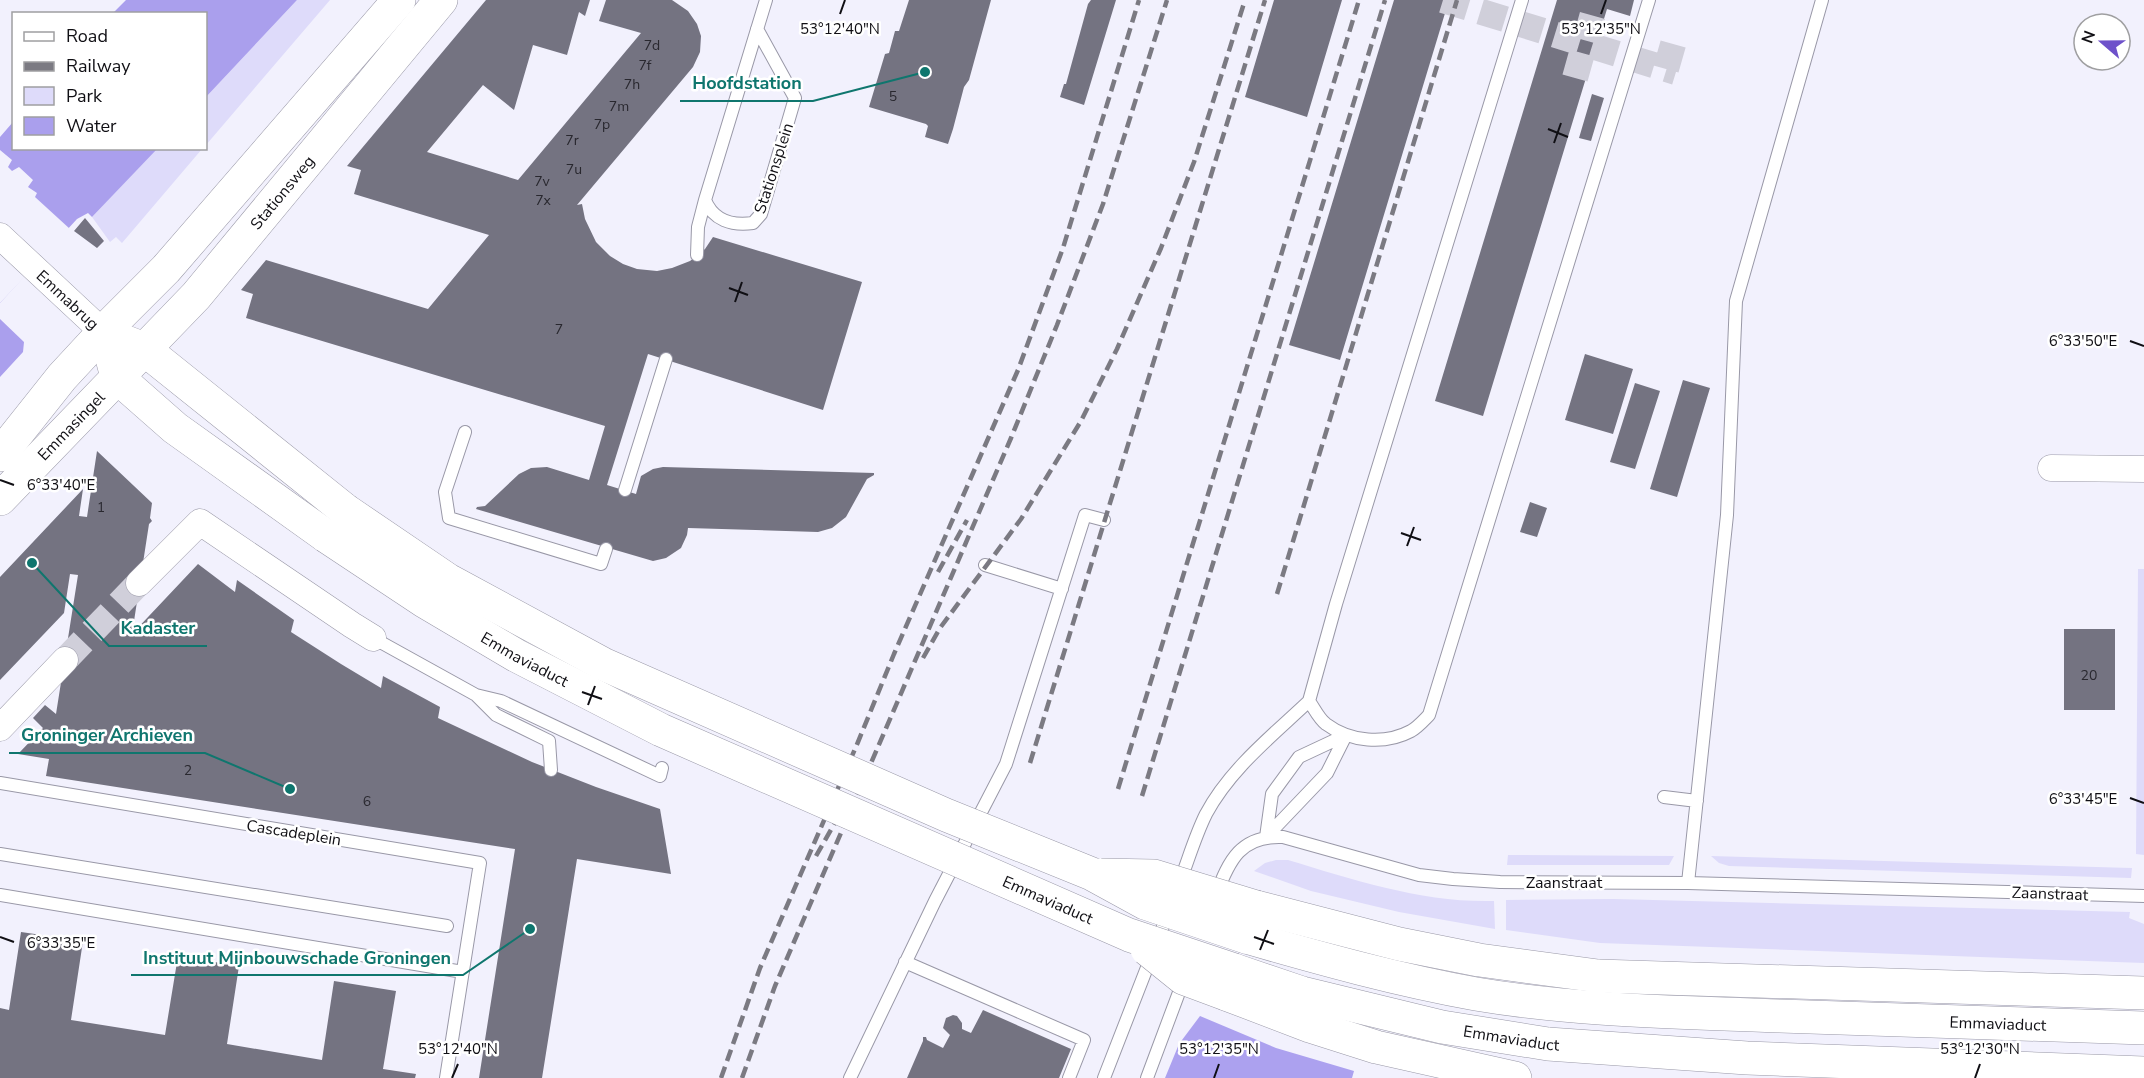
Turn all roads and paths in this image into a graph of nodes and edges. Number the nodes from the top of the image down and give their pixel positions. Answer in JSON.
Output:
{"nodes":[{"id":1,"x":399,"y":0,"type":"edge"},
{"id":2,"x":441,"y":0,"type":"edge"},
{"id":3,"x":766,"y":0,"type":"edge"},
{"id":4,"x":1522,"y":0,"type":"edge"},
{"id":5,"x":1649,"y":0,"type":"edge"},
{"id":6,"x":1822,"y":0,"type":"edge"},
{"id":7,"x":757,"y":29,"type":"junction"},
{"id":8,"x":705,"y":200,"type":"junction"},
{"id":9,"x":0,"y":236,"type":"edge"},
{"id":10,"x":697,"y":255,"type":"dead end"},
{"id":11,"x":104,"y":333,"type":"junction"},
{"id":12,"x":144,"y":349,"type":"junction"},
{"id":13,"x":666,"y":360,"type":"dead end"},
{"id":14,"x":117,"y":377,"type":"junction"},
{"id":15,"x":465,"y":432,"type":"dead end"},
{"id":16,"x":0,"y":455,"type":"edge"},
{"id":17,"x":2051,"y":468,"type":"dead end"},
{"id":18,"x":2144,"y":469,"type":"edge"},
{"id":19,"x":625,"y":490,"type":"dead end"},
{"id":20,"x":0,"y":500,"type":"edge"},
{"id":21,"x":1104,"y":520,"type":"dead end"},
{"id":22,"x":606,"y":549,"type":"dead end"},
{"id":23,"x":985,"y":565,"type":"dead end"},
{"id":24,"x":139,"y":584,"type":"tunnel mouth"},
{"id":25,"x":1062,"y":589,"type":"junction"},
{"id":26,"x":373,"y":638,"type":"joint"},
{"id":27,"x":65,"y":660,"type":"tunnel mouth"},
{"id":28,"x":476,"y":695,"type":"junction"},
{"id":29,"x":1310,"y":701,"type":"junction"},
{"id":30,"x":0,"y":728,"type":"edge"},
{"id":31,"x":1346,"y":735,"type":"junction"},
{"id":32,"x":662,"y":768,"type":"dead end"},
{"id":33,"x":551,"y":770,"type":"dead end"},
{"id":34,"x":0,"y":783,"type":"edge"},
{"id":35,"x":1664,"y":797,"type":"dead end"},
{"id":36,"x":1697,"y":801,"type":"junction"},
{"id":37,"x":1266,"y":837,"type":"junction"},
{"id":38,"x":0,"y":855,"type":"edge"},
{"id":39,"x":1688,"y":883,"type":"junction"},
{"id":40,"x":0,"y":895,"type":"edge"},
{"id":41,"x":2144,"y":896,"type":"edge"},
{"id":42,"x":1251,"y":922,"type":"junction"},
{"id":43,"x":447,"y":926,"type":"dead end"},
{"id":44,"x":905,"y":962,"type":"junction"},
{"id":45,"x":463,"y":972,"type":"junction"},
{"id":46,"x":1230,"y":982,"type":"junction"},
{"id":47,"x":2144,"y":993,"type":"edge"},
{"id":48,"x":2144,"y":1028,"type":"edge"},
{"id":49,"x":2144,"y":1073,"type":"edge"},
{"id":50,"x":446,"y":1078,"type":"edge"},
{"id":51,"x":850,"y":1078,"type":"edge"},
{"id":52,"x":1069,"y":1078,"type":"edge"},
{"id":53,"x":1104,"y":1078,"type":"edge"},
{"id":54,"x":1147,"y":1078,"type":"edge"},
{"id":55,"x":1515,"y":1078,"type":"edge"}],
"edges":[{"from":1,"to":11,"type":"main road"},
{"from":2,"to":12,"type":"main road","name":"Stationsweg"},
{"from":3,"to":7,"type":"lane"},
{"from":4,"to":29,"type":"lane"},
{"from":5,"to":31,"type":"lane"},
{"from":6,"to":36,"type":"lane"},
{"from":7,"to":8,"type":"lane"},
{"from":7,"to":8,"type":"lane","name":"Stationsplein"},
{"from":8,"to":10,"type":"lane"},
{"from":9,"to":11,"type":"street","name":"Emmabrug"},
{"from":11,"to":12,"type":"main road","name":"Emmabrug"},
{"from":11,"to":14,"type":"main road"},
{"from":11,"to":16,"type":"main road","name":"Emmasingel"},
{"from":12,"to":14,"type":"main road","name":"Stationsweg"},
{"from":12,"to":42,"type":"main road","name":"Emmaviaduct","bridge":true},
{"from":13,"to":19,"type":"lane"},
{"from":14,"to":20,"type":"main road","name":"Emmasingel"},
{"from":14,"to":46,"type":"main road","name":"Emmaviaduct","bridge":true},
{"from":15,"to":22,"type":"lane"},
{"from":17,"to":18,"type":"street"},
{"from":21,"to":25,"type":"lane"},
{"from":23,"to":25,"type":"lane"},
{"from":24,"to":26,"type":"street"},
{"from":25,"to":44,"type":"lane"},
{"from":26,"to":28,"type":"lane"},
{"from":27,"to":30,"type":"street"},
{"from":28,"to":32,"type":"lane"},
{"from":28,"to":33,"type":"lane"},
{"from":29,"to":31,"type":"lane"},
{"from":29,"to":53,"type":"lane"},
{"from":31,"to":37,"type":"lane"},
{"from":31,"to":37,"type":"lane"},
{"from":34,"to":45,"type":"lane","name":"Cascadeplein"},
{"from":35,"to":36,"type":"lane"},
{"from":36,"to":39,"type":"lane"},
{"from":37,"to":39,"type":"lane","name":"Zaanstraat"},
{"from":37,"to":54,"type":"lane"},
{"from":38,"to":43,"type":"lane"},
{"from":39,"to":41,"type":"lane","name":"Zaanstraat"},
{"from":40,"to":45,"type":"lane"},
{"from":42,"to":47,"type":"main road"},
{"from":42,"to":48,"type":"main road","name":"Emmaviaduct"},
{"from":44,"to":51,"type":"lane"},
{"from":44,"to":52,"type":"lane"},
{"from":45,"to":50,"type":"lane","name":"Cascadeplein"},
{"from":46,"to":49,"type":"main road","name":"Emmaviaduct"},
{"from":46,"to":55,"type":"main road"}]}
